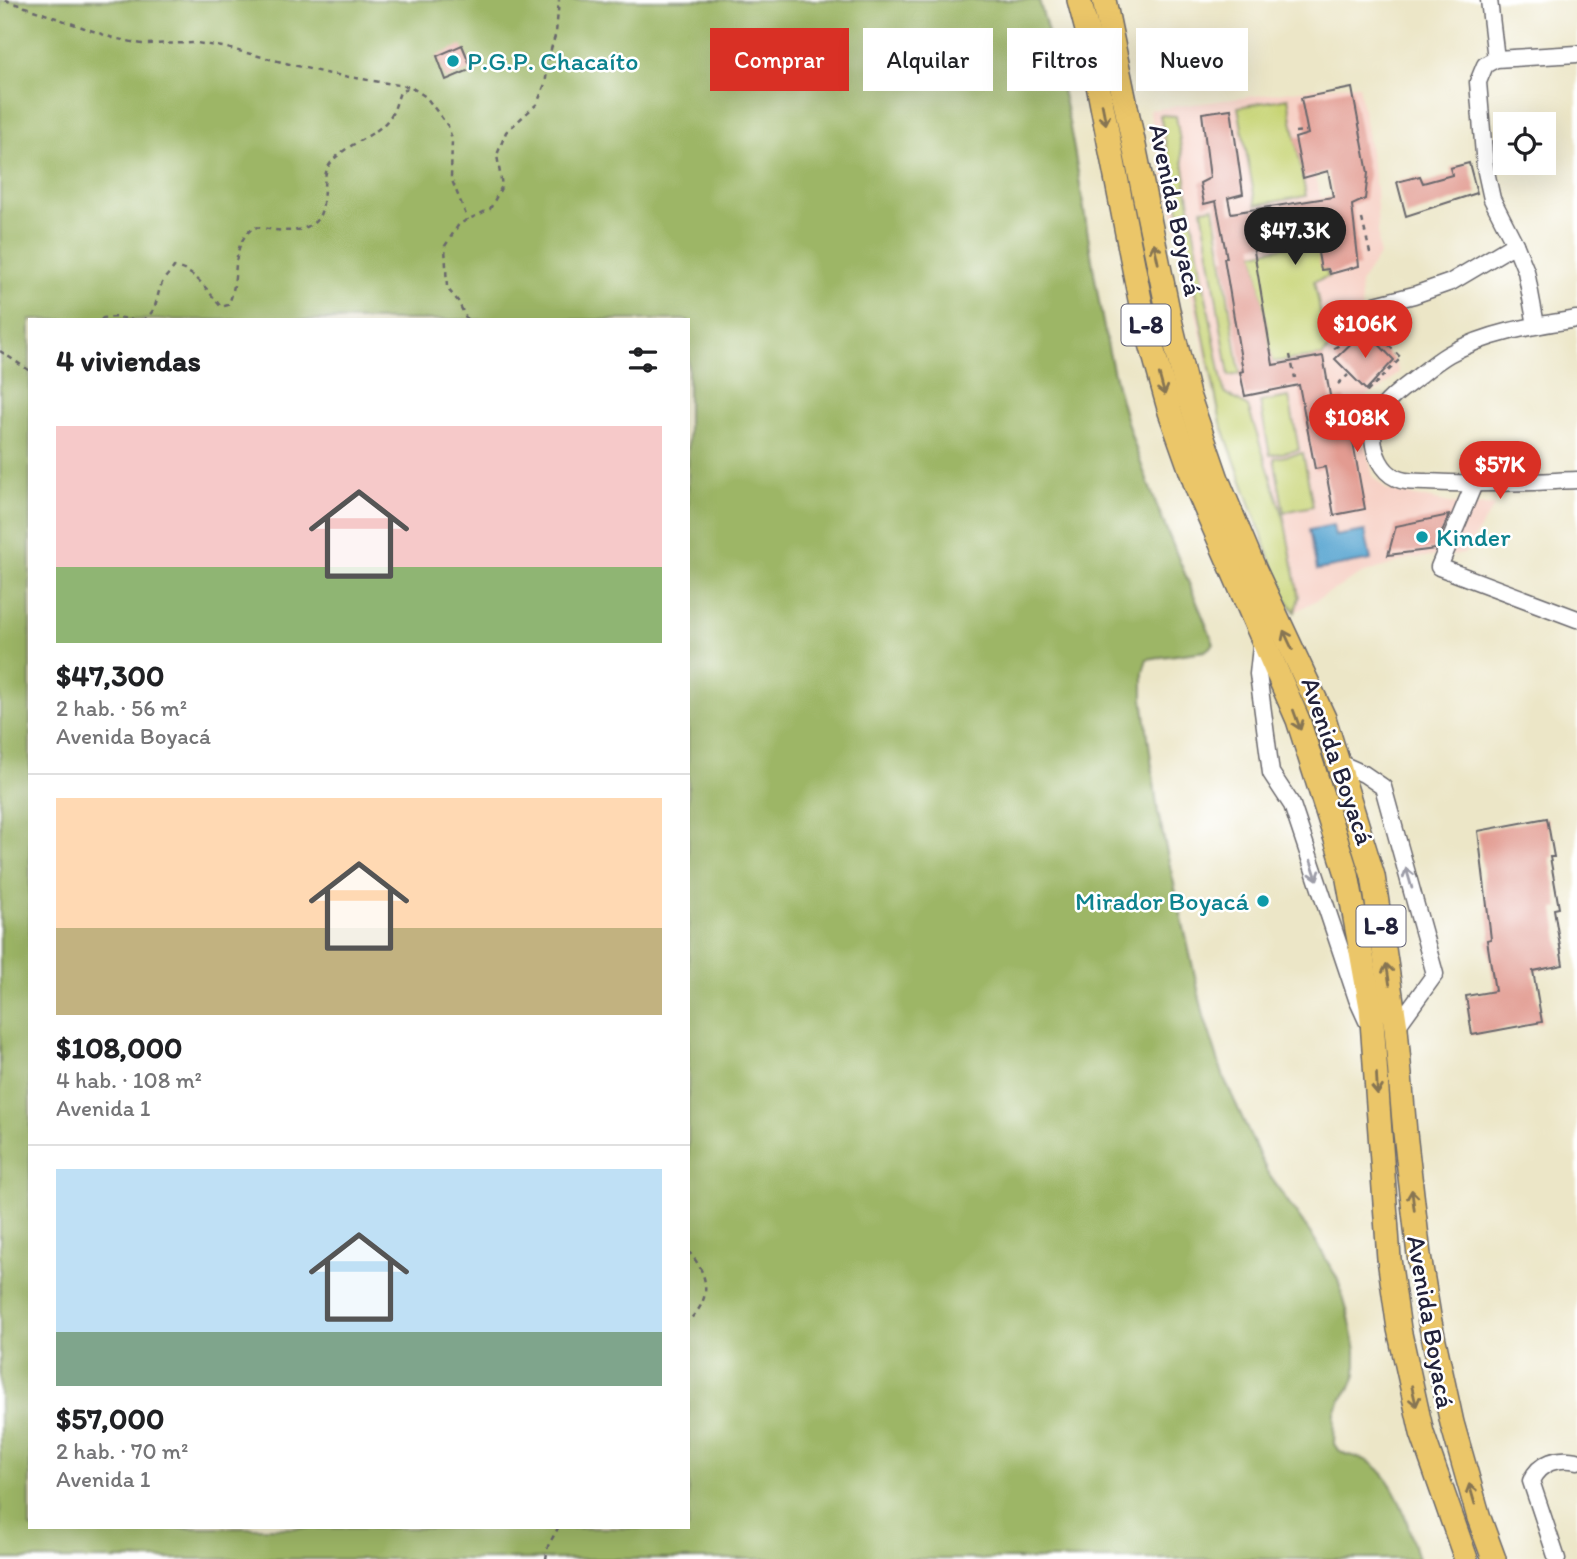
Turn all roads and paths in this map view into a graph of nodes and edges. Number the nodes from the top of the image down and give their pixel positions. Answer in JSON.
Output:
{"nodes":[{"id":1,"x":5,"y":0,"type":"edge"},
{"id":2,"x":559,"y":0,"type":"edge"},
{"id":3,"x":1079,"y":0,"type":"edge"},
{"id":4,"x":1104,"y":0,"type":"edge"},
{"id":5,"x":1489,"y":0,"type":"edge"},
{"id":6,"x":1577,"y":54,"type":"edge"},
{"id":7,"x":1496,"y":59,"type":"junction"},
{"id":8,"x":411,"y":87,"type":"junction"},
{"id":9,"x":1306,"y":131,"type":"dead end"},
{"id":10,"x":1294,"y":132,"type":"dead end"},
{"id":11,"x":1362,"y":219,"type":"dead end"},
{"id":12,"x":468,"y":220,"type":"junction"},
{"id":13,"x":1515,"y":244,"type":"junction"},
{"id":14,"x":1371,"y":257,"type":"dead end"},
{"id":15,"x":1375,"y":305,"type":"dead end"},
{"id":16,"x":103,"y":318,"type":"edge"},
{"id":17,"x":122,"y":318,"type":"edge"},
{"id":18,"x":147,"y":318,"type":"edge"},
{"id":19,"x":466,"y":318,"type":"edge"},
{"id":20,"x":1577,"y":319,"type":"edge"},
{"id":21,"x":1536,"y":325,"type":"junction"},
{"id":22,"x":1376,"y":332,"type":"dead end"},
{"id":23,"x":1350,"y":339,"type":"dead end"},
{"id":24,"x":1334,"y":348,"type":"dead end"},
{"id":25,"x":0,"y":351,"type":"edge"},
{"id":26,"x":1290,"y":355,"type":"dead end"},
{"id":27,"x":28,"y":371,"type":"edge"},
{"id":28,"x":1348,"y":375,"type":"dead end"},
{"id":29,"x":1295,"y":378,"type":"dead end"},
{"id":30,"x":1338,"y":384,"type":"dead end"},
{"id":31,"x":1367,"y":392,"type":"dead end"},
{"id":32,"x":1577,"y":480,"type":"edge"},
{"id":33,"x":1475,"y":484,"type":"junction"},
{"id":34,"x":1577,"y":619,"type":"edge"},
{"id":35,"x":1262,"y":634,"type":"junction"},
{"id":36,"x":1337,"y":762,"type":"junction"},
{"id":37,"x":1396,"y":1028,"type":"junction"},
{"id":38,"x":1374,"y":1038,"type":"junction"},
{"id":39,"x":690,"y":1253,"type":"edge"},
{"id":40,"x":690,"y":1318,"type":"edge"},
{"id":41,"x":1577,"y":1461,"type":"edge"},
{"id":42,"x":557,"y":1529,"type":"edge"},
{"id":43,"x":546,"y":1559,"type":"edge"},
{"id":44,"x":1466,"y":1559,"type":"edge"},
{"id":45,"x":1494,"y":1559,"type":"edge"},
{"id":46,"x":1557,"y":1559,"type":"edge"}],
"edges":[{"from":1,"to":8,"type":"path"},
{"from":2,"to":12,"type":"path"},
{"from":3,"to":35,"type":"highway","name":"Avenida Boyacá","number":"L-8","one_way":true},
{"from":36,"to":4,"type":"highway","name":"Avenida Boyacá","number":"L-8","one_way":true},
{"from":5,"to":7,"type":"street"},
{"from":6,"to":7,"type":"street"},
{"from":7,"to":13,"type":"street"},
{"from":8,"to":12,"type":"path"},
{"from":8,"to":18,"type":"path"},
{"from":9,"to":10,"type":"path"},
{"from":11,"to":14,"type":"path"},
{"from":12,"to":19,"type":"path"},
{"from":13,"to":15,"type":"street"},
{"from":13,"to":21,"type":"street"},
{"from":16,"to":17,"type":"path"},
{"from":20,"to":21,"type":"street"},
{"from":21,"to":33,"type":"street"},
{"from":22,"to":31,"type":"path"},
{"from":23,"to":24,"type":"path"},
{"from":25,"to":27,"type":"path"},
{"from":26,"to":29,"type":"path"},
{"from":28,"to":30,"type":"path"},
{"from":32,"to":33,"type":"street"},
{"from":33,"to":34,"type":"street"},
{"from":35,"to":38,"type":"highway","name":"Avenida Boyacá","number":"L-8","one_way":true},
{"from":35,"to":38,"type":"street","one_way":true},
{"from":37,"to":36,"type":"highway","name":"Avenida Boyacá","number":"L-8","one_way":true},
{"from":37,"to":36,"type":"street","one_way":true},
{"from":45,"to":37,"type":"highway","name":"Avenida Boyacá","number":"L-8","one_way":true},
{"from":38,"to":44,"type":"highway","name":"Avenida Boyacá","number":"L-8","one_way":true},
{"from":39,"to":40,"type":"path"},
{"from":41,"to":46,"type":"street"},
{"from":42,"to":43,"type":"path"}]}
